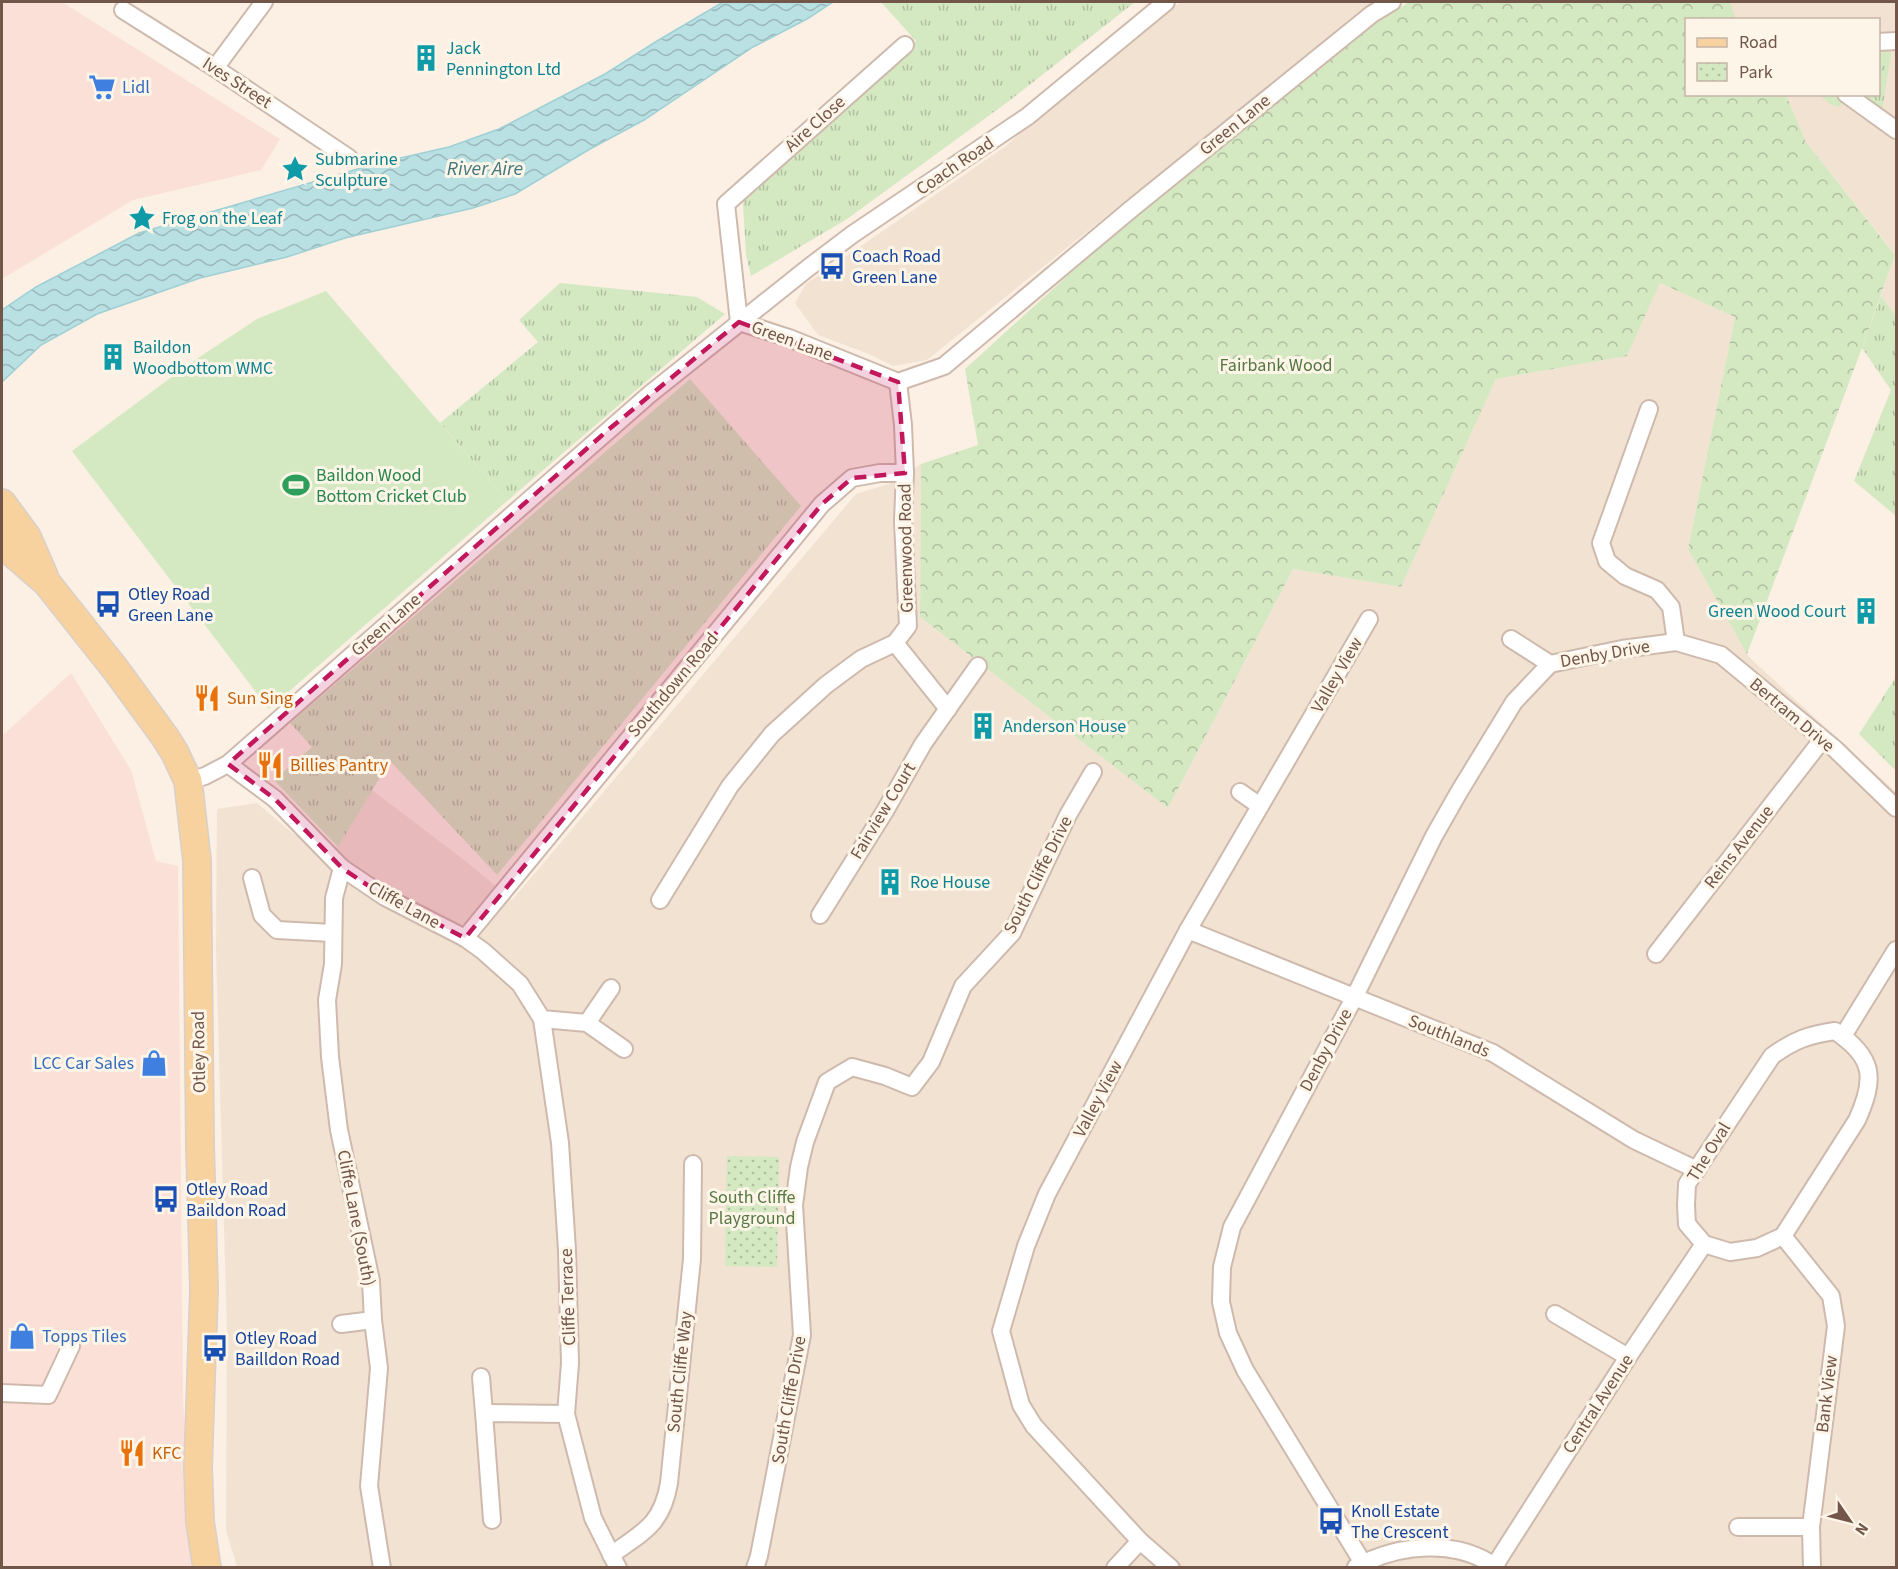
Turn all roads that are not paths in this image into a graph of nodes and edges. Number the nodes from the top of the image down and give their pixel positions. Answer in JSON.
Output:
{"nodes":[{"id":1,"x":264,"y":2,"type":"edge"},
{"id":2,"x":1166,"y":2,"type":"edge"},
{"id":3,"x":1392,"y":2,"type":"edge"},
{"id":4,"x":123,"y":10,"type":"dead end"},
{"id":5,"x":1896,"y":41,"type":"edge"},
{"id":6,"x":1880,"y":42,"type":"edge"},
{"id":7,"x":905,"y":45,"type":"dead end"},
{"id":8,"x":215,"y":68,"type":"junction"},
{"id":9,"x":1849,"y":96,"type":"edge"},
{"id":10,"x":1896,"y":130,"type":"edge"},
{"id":11,"x":349,"y":158,"type":"dead end"},
{"id":12,"x":739,"y":322,"type":"junction"},
{"id":13,"x":898,"y":382,"type":"junction"},
{"id":14,"x":1649,"y":409,"type":"dead end"},
{"id":15,"x":905,"y":473,"type":"junction"},
{"id":16,"x":2,"y":503,"type":"edge"},
{"id":17,"x":2,"y":541,"type":"edge"},
{"id":18,"x":47,"y":583,"type":"junction"},
{"id":19,"x":1370,"y":619,"type":"dead end"},
{"id":20,"x":1511,"y":639,"type":"dead end"},
{"id":21,"x":1676,"y":642,"type":"junction"},
{"id":22,"x":895,"y":643,"type":"junction"},
{"id":23,"x":1550,"y":664,"type":"junction"},
{"id":24,"x":978,"y":666,"type":"dead end"},
{"id":25,"x":948,"y":709,"type":"junction"},
{"id":26,"x":1822,"y":740,"type":"junction"},
{"id":27,"x":228,"y":764,"type":"junction"},
{"id":28,"x":1093,"y":772,"type":"dead end"},
{"id":29,"x":188,"y":782,"type":"junction"},
{"id":30,"x":1240,"y":792,"type":"dead end"},
{"id":31,"x":1260,"y":806,"type":"junction"},
{"id":32,"x":1896,"y":808,"type":"edge"},
{"id":33,"x":342,"y":868,"type":"junction"},
{"id":34,"x":252,"y":878,"type":"dead end"},
{"id":35,"x":660,"y":900,"type":"dead end"},
{"id":36,"x":820,"y":915,"type":"dead end"},
{"id":37,"x":1188,"y":930,"type":"junction"},
{"id":38,"x":332,"y":933,"type":"junction"},
{"id":39,"x":465,"y":938,"type":"junction"},
{"id":40,"x":1896,"y":950,"type":"edge"},
{"id":41,"x":1656,"y":954,"type":"dead end"},
{"id":42,"x":611,"y":988,"type":"dead end"},
{"id":43,"x":1354,"y":998,"type":"junction"},
{"id":44,"x":542,"y":1019,"type":"junction"},
{"id":45,"x":587,"y":1023,"type":"junction"},
{"id":46,"x":1843,"y":1036,"type":"junction"},
{"id":47,"x":624,"y":1049,"type":"dead end"},
{"id":48,"x":693,"y":1164,"type":"dead end"},
{"id":49,"x":1697,"y":1170,"type":"junction"},
{"id":50,"x":1783,"y":1236,"type":"junction"},
{"id":51,"x":1704,"y":1244,"type":"junction"},
{"id":52,"x":1555,"y":1314,"type":"dead end"},
{"id":53,"x":373,"y":1320,"type":"junction"},
{"id":54,"x":341,"y":1324,"type":"dead end"},
{"id":55,"x":71,"y":1346,"type":"dead end"},
{"id":56,"x":1628,"y":1357,"type":"junction"},
{"id":57,"x":481,"y":1377,"type":"dead end"},
{"id":58,"x":2,"y":1393,"type":"edge"},
{"id":59,"x":484,"y":1413,"type":"junction"},
{"id":60,"x":566,"y":1414,"type":"junction"},
{"id":61,"x":492,"y":1520,"type":"dead end"},
{"id":62,"x":1738,"y":1527,"type":"dead end"},
{"id":63,"x":1811,"y":1527,"type":"junction"},
{"id":64,"x":1140,"y":1541,"type":"junction"},
{"id":65,"x":614,"y":1561,"type":"edge"},
{"id":66,"x":1360,"y":1565,"type":"edge"},
{"id":67,"x":1496,"y":1566,"type":"edge"},
{"id":68,"x":207,"y":1568,"type":"edge"},
{"id":69,"x":382,"y":1568,"type":"edge"},
{"id":70,"x":755,"y":1568,"type":"edge"},
{"id":71,"x":1115,"y":1568,"type":"edge"},
{"id":72,"x":1171,"y":1568,"type":"edge"},
{"id":73,"x":1812,"y":1568,"type":"edge"}],
"edges":[{"from":1,"to":8,"type":"street"},
{"from":2,"to":12,"type":"street","name":"Coach Road"},
{"from":3,"to":13,"type":"street","name":"Green Lane"},
{"from":4,"to":8,"type":"street","name":"Ives Street"},
{"from":5,"to":6,"type":"street"},
{"from":7,"to":12,"type":"street","name":"Aire Close"},
{"from":8,"to":11,"type":"street","name":"Ives Street"},
{"from":9,"to":10,"type":"street"},
{"from":12,"to":13,"type":"street","name":"Green Lane"},
{"from":12,"to":27,"type":"street","name":"Green Lane"},
{"from":13,"to":15,"type":"street","name":"Greenwood Road"},
{"from":14,"to":21,"type":"street"},
{"from":15,"to":22,"type":"street","name":"Greenwood Road"},
{"from":15,"to":39,"type":"street","name":"Southdown Road"},
{"from":16,"to":18,"type":"main road","name":"Otley Road"},
{"from":17,"to":18,"type":"main road","name":"Otley Road"},
{"from":18,"to":29,"type":"main road","name":"Otley Road"},
{"from":19,"to":31,"type":"street","name":"Valley View"},
{"from":20,"to":23,"type":"street"},
{"from":21,"to":23,"type":"street","name":"Denby Drive"},
{"from":21,"to":26,"type":"street","name":"Bertram Drive"},
{"from":22,"to":25,"type":"street"},
{"from":22,"to":35,"type":"street"},
{"from":23,"to":43,"type":"street","name":"Denby Drive"},
{"from":24,"to":25,"type":"street","name":"Fairview Court"},
{"from":25,"to":36,"type":"street","name":"Fairview Court"},
{"from":26,"to":32,"type":"street","name":"Bertram Drive"},
{"from":26,"to":41,"type":"street","name":"Reins Avenue"},
{"from":27,"to":29,"type":"street","name":"Green Lane"},
{"from":27,"to":33,"type":"street","name":"Cliffe Lane"},
{"from":28,"to":70,"type":"street","name":"South Cliffe Drive"},
{"from":29,"to":68,"type":"main road","name":"Otley Road"},
{"from":30,"to":31,"type":"street"},
{"from":31,"to":37,"type":"street","name":"Valley View"},
{"from":33,"to":38,"type":"street","name":"Cliffe Lane (South)"},
{"from":33,"to":39,"type":"street","name":"Cliffe Lane"},
{"from":34,"to":38,"type":"street"},
{"from":37,"to":43,"type":"street","name":"Southlands"},
{"from":37,"to":64,"type":"street","name":"Valley View"},
{"from":38,"to":53,"type":"street","name":"Cliffe Lane (South)"},
{"from":39,"to":44,"type":"street","name":"Cliffe Lane"},
{"from":40,"to":46,"type":"street"},
{"from":42,"to":45,"type":"street"},
{"from":43,"to":49,"type":"street","name":"Southlands"},
{"from":43,"to":66,"type":"street","name":"Denby Drive"},
{"from":44,"to":45,"type":"street"},
{"from":44,"to":60,"type":"street","name":"Cliffe Terrace"},
{"from":45,"to":47,"type":"street"},
{"from":46,"to":49,"type":"street","name":"The Oval"},
{"from":46,"to":50,"type":"street"},
{"from":48,"to":65,"type":"street","name":"South Cliffe Way"},
{"from":49,"to":51,"type":"street","name":"The Oval"},
{"from":50,"to":51,"type":"street"},
{"from":50,"to":63,"type":"street","name":"Bank View"},
{"from":51,"to":56,"type":"street","name":"Central Avenue"},
{"from":52,"to":56,"type":"street"},
{"from":53,"to":54,"type":"street"},
{"from":53,"to":69,"type":"street","name":"Cliffe Lane (South)"},
{"from":55,"to":58,"type":"street"},
{"from":56,"to":67,"type":"street","name":"Central Avenue"},
{"from":57,"to":59,"type":"street"},
{"from":59,"to":60,"type":"street"},
{"from":59,"to":61,"type":"street"},
{"from":60,"to":65,"type":"street","name":"Cliffe Terrace"},
{"from":62,"to":63,"type":"street"},
{"from":63,"to":73,"type":"street","name":"Bank View"},
{"from":64,"to":71,"type":"street"},
{"from":64,"to":72,"type":"street","name":"Valley View"},
{"from":66,"to":67,"type":"street"}]}
